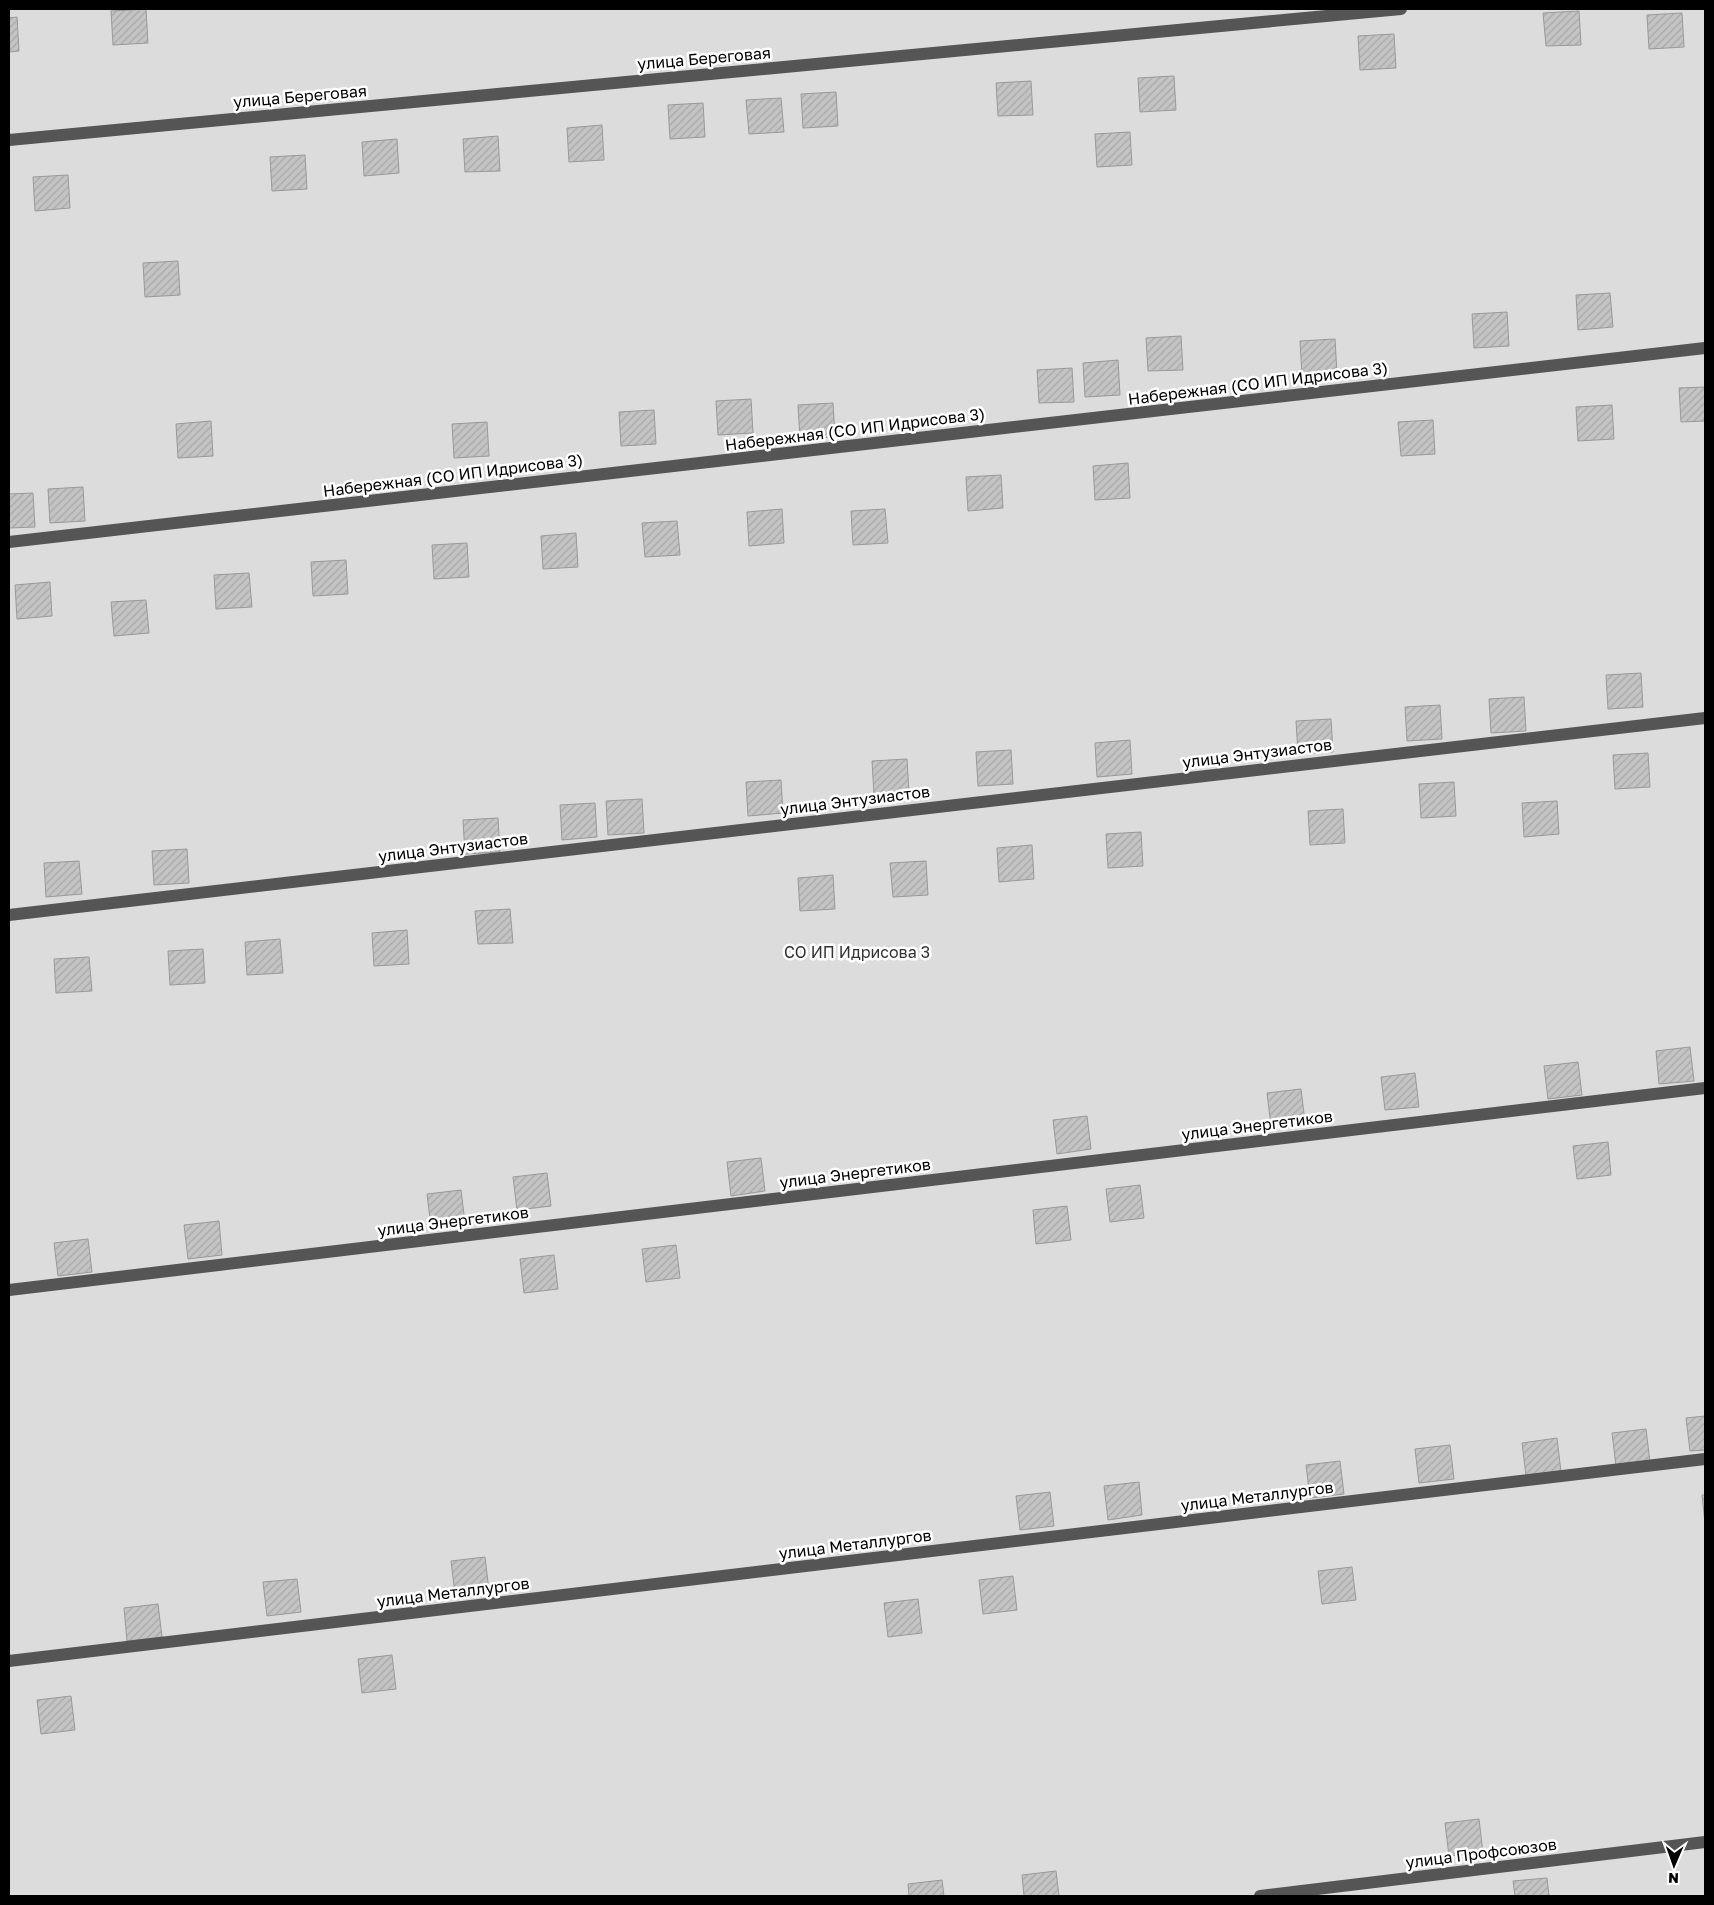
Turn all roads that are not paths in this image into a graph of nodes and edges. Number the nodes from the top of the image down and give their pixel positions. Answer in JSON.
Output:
{"nodes":[{"id":1,"x":1402,"y":9,"type":"edge"},
{"id":2,"x":9,"y":140,"type":"edge"},
{"id":3,"x":1705,"y":348,"type":"edge"},
{"id":4,"x":9,"y":542,"type":"edge"},
{"id":5,"x":1705,"y":718,"type":"edge"},
{"id":6,"x":9,"y":916,"type":"edge"},
{"id":7,"x":1705,"y":1088,"type":"edge"},
{"id":8,"x":9,"y":1290,"type":"edge"},
{"id":9,"x":1705,"y":1460,"type":"edge"},
{"id":10,"x":9,"y":1661,"type":"edge"},
{"id":11,"x":1705,"y":1842,"type":"edge"},
{"id":12,"x":1260,"y":1896,"type":"edge"}],
"edges":[{"from":1,"to":2,"type":"street","name":"улица Береговая"},
{"from":3,"to":4,"type":"street","name":"Набережная (СО ИП Идрисова 3)"},
{"from":5,"to":6,"type":"street","name":"улица Энтузиастов"},
{"from":7,"to":8,"type":"street","name":"улица Энергетиков"},
{"from":9,"to":10,"type":"street","name":"улица Металлургов"},
{"from":11,"to":12,"type":"street","name":"улица Профсоюзов"}]}
